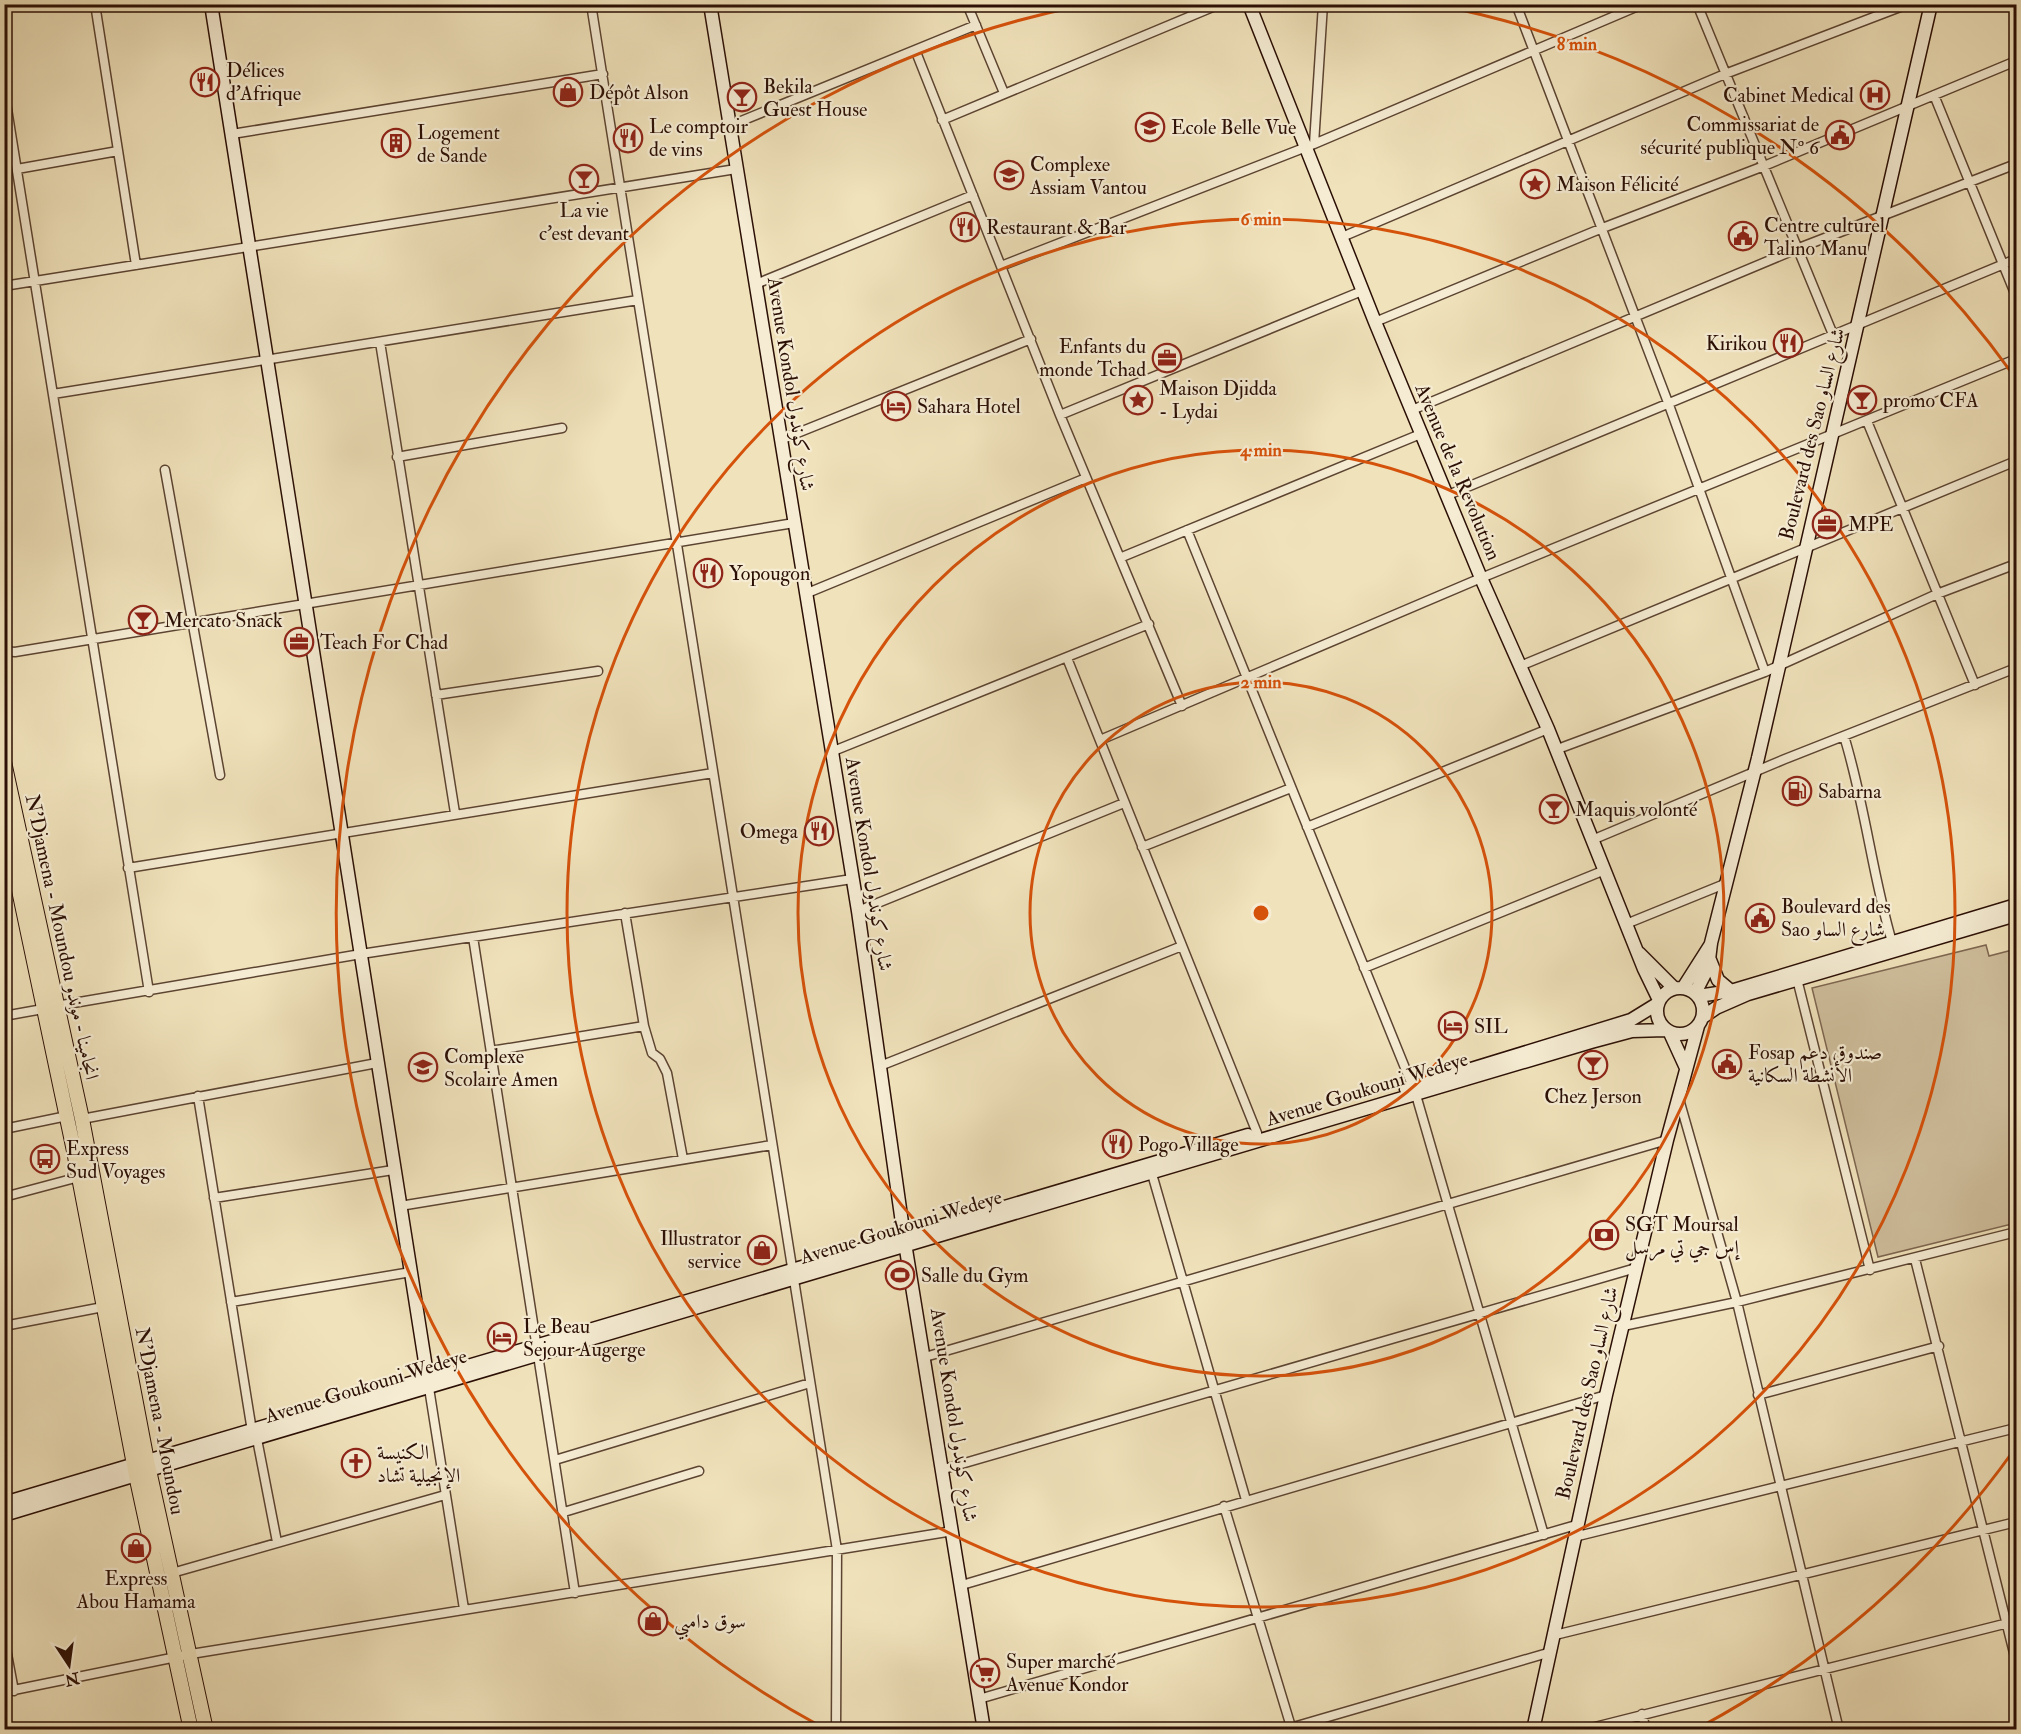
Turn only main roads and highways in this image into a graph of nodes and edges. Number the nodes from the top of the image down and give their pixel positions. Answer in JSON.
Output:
{"nodes":[{"id":1,"x":4,"y":762,"type":"edge"},
{"id":2,"x":4,"y":819,"type":"edge"},
{"id":3,"x":50,"y":1008,"type":"junction"},
{"id":4,"x":82,"y":1119,"type":"joint"},
{"id":5,"x":74,"y":1151,"type":"joint"},
{"id":6,"x":142,"y":1467,"type":"junction"},
{"id":7,"x":196,"y":1674,"type":"junction"},
{"id":8,"x":182,"y":1688,"type":"junction"},
{"id":9,"x":182,"y":1730,"type":"edge"},
{"id":10,"x":191,"y":1730,"type":"edge"},
{"id":11,"x":206,"y":1730,"type":"edge"},
{"id":12,"x":216,"y":1730,"type":"edge"}],
"edges":[{"from":1,"to":3,"type":"main road","name":"N'Djamena - Moundou انجامينا - موندو"},
{"from":2,"to":3,"type":"main road","name":"N'Djamena - Moundou انجامينا - موندو"},
{"from":3,"to":4,"type":"main road","name":"N'Djamena - Moundou انجامينا - موندو"},
{"from":3,"to":5,"type":"main road","name":"N'Djamena - Moundou انجامينا - موندو"},
{"from":4,"to":6,"type":"main road","name":"N'Djamena - Moundou"},
{"from":5,"to":6,"type":"main road","name":"N'Djamena - Moundou"},
{"from":6,"to":7,"type":"main road","name":"N'Djamena - Moundou"},
{"from":6,"to":8,"type":"main road","name":"N'Djamena - Moundou"},
{"from":7,"to":11,"type":"main road","name":"N'Djamena - Moundou"},
{"from":7,"to":12,"type":"main road"},
{"from":8,"to":9,"type":"main road"},
{"from":8,"to":10,"type":"main road","name":"N'Djamena - Moundou"}]}
